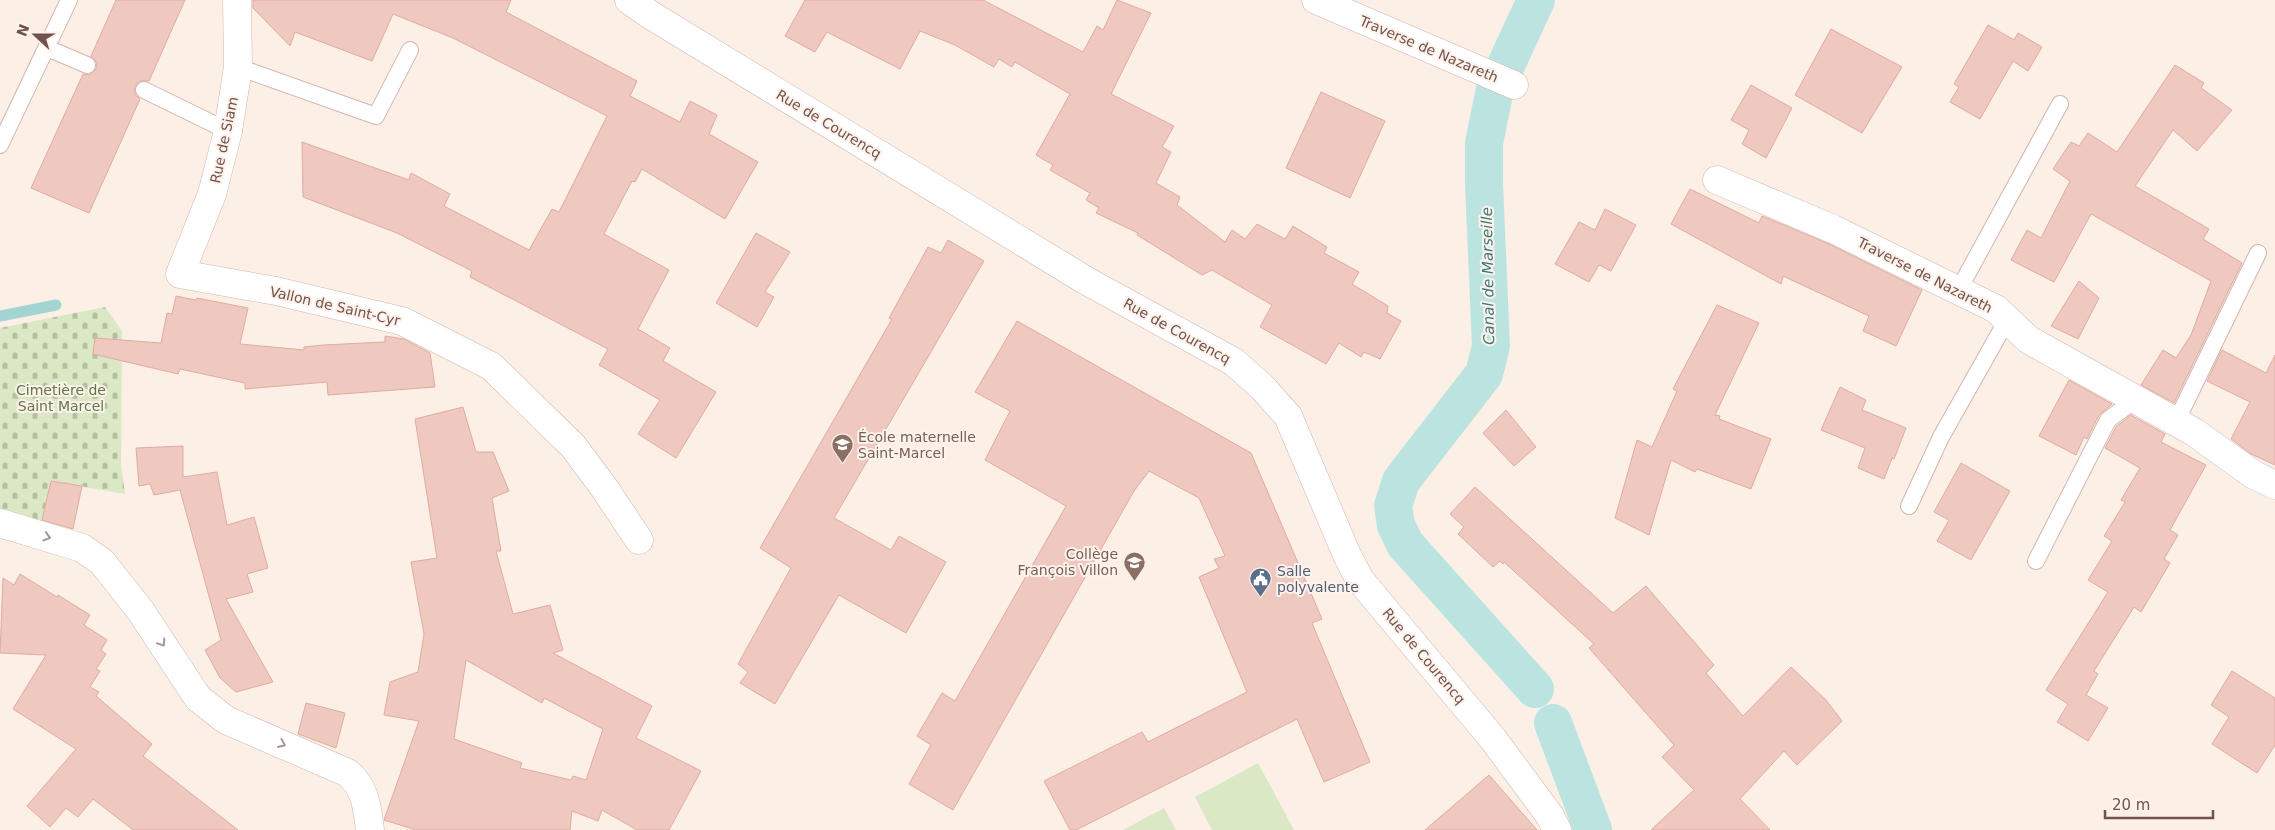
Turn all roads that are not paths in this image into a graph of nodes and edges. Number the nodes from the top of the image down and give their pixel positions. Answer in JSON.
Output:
{"nodes":[{"id":1,"x":69,"y":0,"type":"edge"},
{"id":2,"x":237,"y":0,"type":"edge"},
{"id":3,"x":1316,"y":0,"type":"edge"},
{"id":4,"x":645,"y":5,"type":"edge"},
{"id":5,"x":47,"y":48,"type":"junction"},
{"id":6,"x":410,"y":50,"type":"dead end"},
{"id":7,"x":87,"y":65,"type":"dead end"},
{"id":8,"x":238,"y":67,"type":"junction"},
{"id":9,"x":1514,"y":85,"type":"dead end"},
{"id":10,"x":144,"y":90,"type":"dead end"},
{"id":11,"x":2060,"y":104,"type":"dead end"},
{"id":12,"x":228,"y":130,"type":"junction"},
{"id":13,"x":0,"y":145,"type":"edge"},
{"id":14,"x":1717,"y":180,"type":"dead end"},
{"id":15,"x":2258,"y":252,"type":"dead end"},
{"id":16,"x":180,"y":274,"type":"joint"},
{"id":17,"x":1958,"y":291,"type":"junction"},
{"id":18,"x":2007,"y":320,"type":"junction"},
{"id":19,"x":2136,"y":400,"type":"junction"},
{"id":20,"x":2176,"y":422,"type":"junction"},
{"id":21,"x":2275,"y":485,"type":"edge"},
{"id":22,"x":1909,"y":506,"type":"dead end"},
{"id":23,"x":0,"y":523,"type":"edge"},
{"id":24,"x":638,"y":540,"type":"dead end"},
{"id":25,"x":2036,"y":561,"type":"dead end"},
{"id":26,"x":370,"y":830,"type":"edge"},
{"id":27,"x":1557,"y":830,"type":"edge"}],
"edges":[{"from":1,"to":5,"type":"lane"},
{"from":2,"to":8,"type":"street","name":"Rue de Siam"},
{"from":3,"to":9,"type":"street","name":"Traverse de Nazareth"},
{"from":4,"to":27,"type":"street","name":"Rue de Courencq"},
{"from":5,"to":7,"type":"lane"},
{"from":5,"to":13,"type":"lane"},
{"from":6,"to":8,"type":"lane"},
{"from":8,"to":12,"type":"street","name":"Rue de Siam"},
{"from":10,"to":12,"type":"lane"},
{"from":11,"to":17,"type":"lane"},
{"from":12,"to":16,"type":"street","name":"Rue de Siam"},
{"from":14,"to":17,"type":"street","name":"Traverse de Nazareth"},
{"from":15,"to":20,"type":"lane"},
{"from":16,"to":24,"type":"street","name":"Vallon de Saint-Cyr"},
{"from":17,"to":18,"type":"street","name":"Traverse de Nazareth"},
{"from":18,"to":19,"type":"street","name":"Traverse de Nazareth"},
{"from":18,"to":22,"type":"lane"},
{"from":19,"to":20,"type":"street","name":"Traverse de Nazareth"},
{"from":19,"to":25,"type":"lane"},
{"from":20,"to":21,"type":"street","name":"Traverse de Nazareth"},
{"from":23,"to":26,"type":"street","one_way":true}]}
